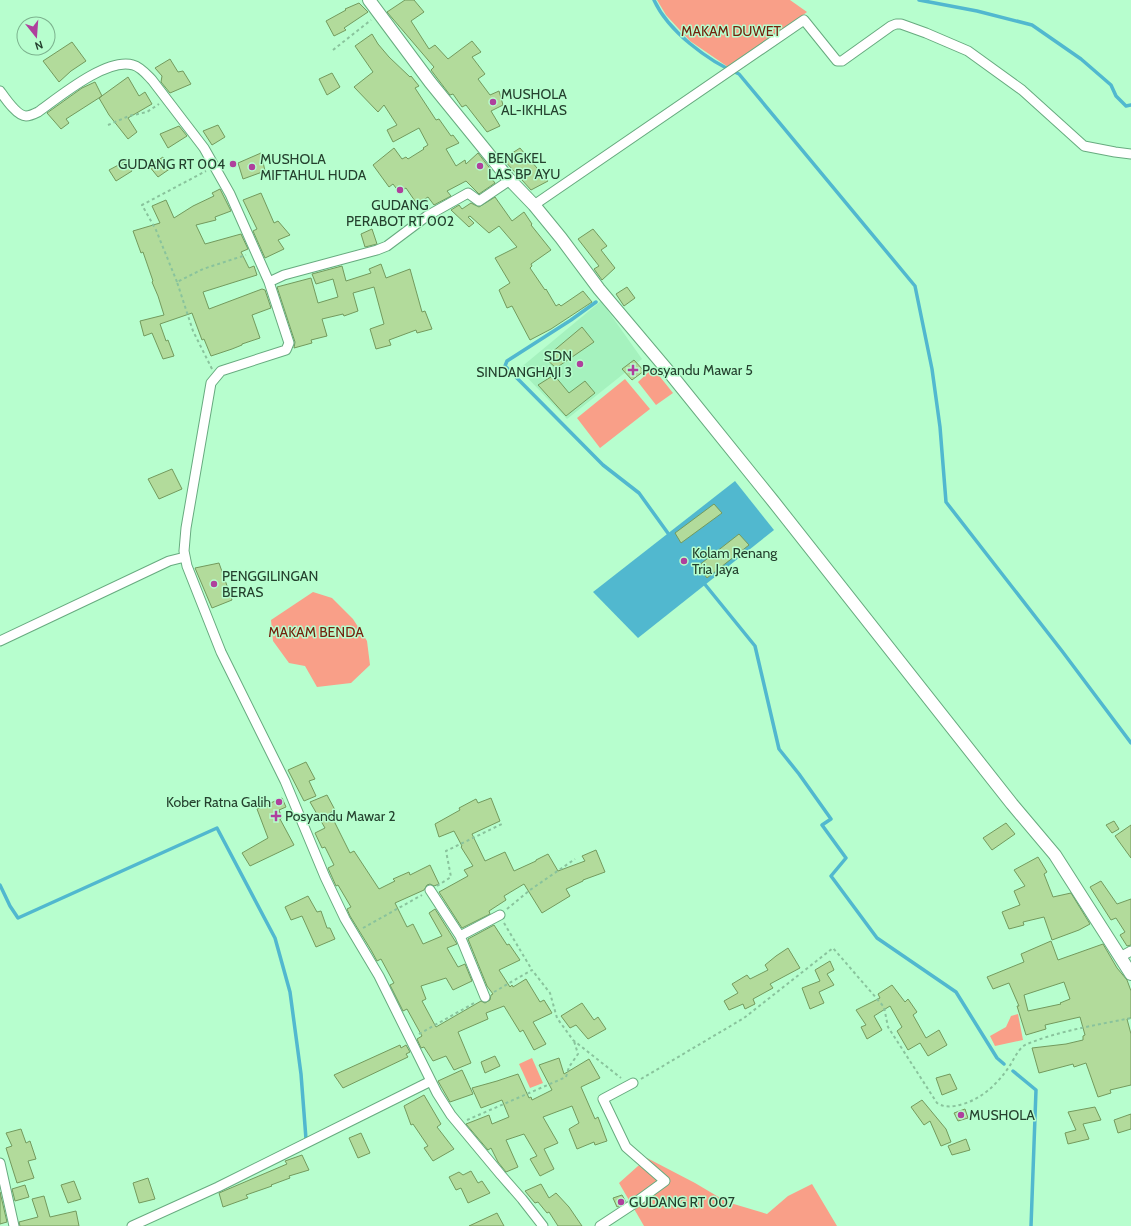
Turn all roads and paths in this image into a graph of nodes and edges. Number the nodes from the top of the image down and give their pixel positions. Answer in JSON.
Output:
{"nodes":[{"id":1,"x":369,"y":0,"type":"edge"},
{"id":2,"x":378,"y":14,"type":"junction"},
{"id":3,"x":333,"y":50,"type":"dead end"},
{"id":4,"x":0,"y":91,"type":"edge"},
{"id":5,"x":167,"y":99,"type":"junction"},
{"id":6,"x":108,"y":125,"type":"dead end"},
{"id":7,"x":1131,"y":154,"type":"edge"},
{"id":8,"x":214,"y":167,"type":"junction"},
{"id":9,"x":510,"y":180,"type":"junction"},
{"id":10,"x":534,"y":205,"type":"junction"},
{"id":11,"x":255,"y":252,"type":"junction"},
{"id":12,"x":177,"y":282,"type":"junction"},
{"id":13,"x":268,"y":282,"type":"junction"},
{"id":14,"x":216,"y":377,"type":"junction"},
{"id":15,"x":185,"y":557,"type":"junction"},
{"id":16,"x":0,"y":641,"type":"edge"},
{"id":17,"x":504,"y":823,"type":"dead end"},
{"id":18,"x":575,"y":859,"type":"dead end"},
{"id":19,"x":430,"y":890,"type":"junction"},
{"id":20,"x":500,"y":915,"type":"junction"},
{"id":21,"x":354,"y":934,"type":"junction"},
{"id":22,"x":460,"y":936,"type":"junction"},
{"id":23,"x":1131,"y":950,"type":"edge"},
{"id":24,"x":1120,"y":957,"type":"junction"},
{"id":25,"x":532,"y":970,"type":"junction"},
{"id":26,"x":1131,"y":974,"type":"edge"},
{"id":27,"x":485,"y":997,"type":"junction"},
{"id":28,"x":1131,"y":1018,"type":"edge"},
{"id":29,"x":411,"y":1039,"type":"junction"},
{"id":30,"x":573,"y":1040,"type":"junction"},
{"id":31,"x":431,"y":1081,"type":"junction"},
{"id":32,"x":633,"y":1083,"type":"junction"},
{"id":33,"x":458,"y":1124,"type":"junction"},
{"id":34,"x":0,"y":1163,"type":"edge"},
{"id":35,"x":14,"y":1226,"type":"edge"},
{"id":36,"x":132,"y":1226,"type":"edge"},
{"id":37,"x":544,"y":1226,"type":"edge"},
{"id":38,"x":600,"y":1226,"type":"edge"}],
"edges":[{"from":1,"to":2,"type":"street"},
{"from":2,"to":3,"type":"path"},
{"from":2,"to":9,"type":"street"},
{"from":4,"to":5,"type":"street"},
{"from":5,"to":6,"type":"path"},
{"from":5,"to":8,"type":"street"},
{"from":7,"to":10,"type":"street"},
{"from":8,"to":11,"type":"street"},
{"from":8,"to":12,"type":"path"},
{"from":9,"to":10,"type":"street"},
{"from":9,"to":13,"type":"street"},
{"from":10,"to":24,"type":"street"},
{"from":11,"to":12,"type":"path"},
{"from":11,"to":13,"type":"street"},
{"from":12,"to":14,"type":"path"},
{"from":13,"to":14,"type":"street"},
{"from":14,"to":15,"type":"street"},
{"from":15,"to":16,"type":"street"},
{"from":15,"to":21,"type":"street"},
{"from":17,"to":19,"type":"path"},
{"from":18,"to":20,"type":"path"},
{"from":19,"to":21,"type":"path"},
{"from":19,"to":22,"type":"street"},
{"from":20,"to":22,"type":"street"},
{"from":20,"to":25,"type":"path"},
{"from":21,"to":29,"type":"street"},
{"from":22,"to":27,"type":"street"},
{"from":23,"to":24,"type":"street"},
{"from":24,"to":26,"type":"street"},
{"from":25,"to":27,"type":"path"},
{"from":25,"to":30,"type":"path"},
{"from":27,"to":29,"type":"path"},
{"from":28,"to":32,"type":"path"},
{"from":29,"to":31,"type":"street"},
{"from":30,"to":32,"type":"path"},
{"from":30,"to":33,"type":"path"},
{"from":31,"to":33,"type":"street"},
{"from":31,"to":36,"type":"street"},
{"from":32,"to":38,"type":"street"},
{"from":33,"to":37,"type":"street"},
{"from":34,"to":35,"type":"street"}]}
